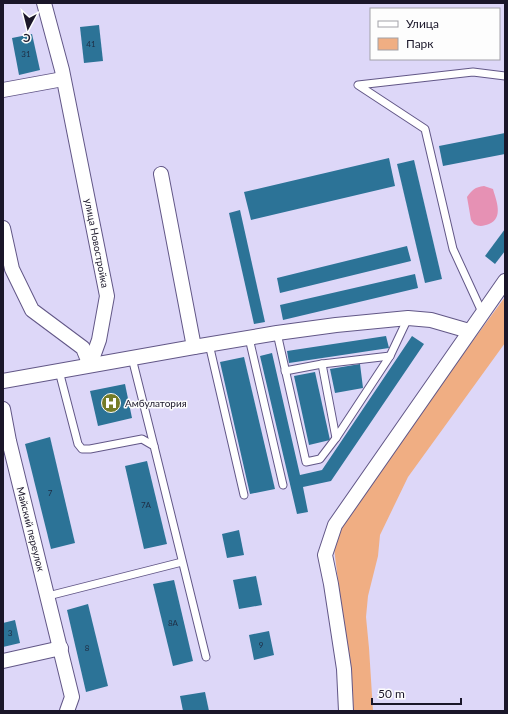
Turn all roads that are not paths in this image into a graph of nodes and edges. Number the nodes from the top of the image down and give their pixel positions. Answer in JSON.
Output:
{"nodes":[{"id":1,"x":44,"y":3,"type":"edge"},
{"id":2,"x":505,"y":76,"type":"edge"},
{"id":3,"x":63,"y":79,"type":"junction"},
{"id":4,"x":3,"y":90,"type":"edge"},
{"id":5,"x":161,"y":174,"type":"dead end"},
{"id":6,"x":3,"y":228,"type":"edge"},
{"id":7,"x":505,"y":281,"type":"edge"},
{"id":8,"x":482,"y":312,"type":"junction"},
{"id":9,"x":408,"y":318,"type":"junction"},
{"id":10,"x":469,"y":331,"type":"junction"},
{"id":11,"x":277,"y":333,"type":"junction"},
{"id":12,"x":249,"y":338,"type":"junction"},
{"id":13,"x":209,"y":344,"type":"junction"},
{"id":14,"x":194,"y":346,"type":"junction"},
{"id":15,"x":390,"y":356,"type":"junction"},
{"id":16,"x":132,"y":358,"type":"junction"},
{"id":17,"x":322,"y":364,"type":"junction"},
{"id":18,"x":90,"y":365,"type":"junction"},
{"id":19,"x":59,"y":371,"type":"junction"},
{"id":20,"x":285,"y":371,"type":"junction"},
{"id":21,"x":3,"y":381,"type":"edge"},
{"id":22,"x":3,"y":410,"type":"edge"},
{"id":23,"x":336,"y":438,"type":"junction"},
{"id":24,"x":6,"y":441,"type":"edge"},
{"id":25,"x":154,"y":446,"type":"junction"},
{"id":26,"x":282,"y":485,"type":"dead end"},
{"id":27,"x":244,"y":495,"type":"dead end"},
{"id":28,"x":182,"y":562,"type":"junction"},
{"id":29,"x":48,"y":596,"type":"junction"},
{"id":30,"x":61,"y":648,"type":"junction"},
{"id":31,"x":206,"y":657,"type":"dead end"},
{"id":32,"x":3,"y":661,"type":"edge"},
{"id":33,"x":68,"y":711,"type":"edge"},
{"id":34,"x":346,"y":711,"type":"edge"}],
"edges":[{"from":1,"to":3,"type":"street","name":"улица Новостройка"},
{"from":2,"to":8,"type":"lane"},
{"from":3,"to":4,"type":"street"},
{"from":3,"to":18,"type":"street","name":"улица Новостройка"},
{"from":5,"to":14,"type":"street"},
{"from":6,"to":18,"type":"street"},
{"from":7,"to":8,"type":"street"},
{"from":8,"to":10,"type":"street"},
{"from":9,"to":10,"type":"street"},
{"from":9,"to":11,"type":"street"},
{"from":9,"to":15,"type":"lane"},
{"from":10,"to":34,"type":"street"},
{"from":11,"to":12,"type":"street"},
{"from":11,"to":20,"type":"lane"},
{"from":12,"to":13,"type":"street"},
{"from":12,"to":26,"type":"lane"},
{"from":13,"to":14,"type":"street"},
{"from":13,"to":27,"type":"lane"},
{"from":14,"to":16,"type":"street"},
{"from":15,"to":17,"type":"lane"},
{"from":15,"to":23,"type":"lane"},
{"from":16,"to":18,"type":"street"},
{"from":16,"to":25,"type":"lane"},
{"from":17,"to":20,"type":"lane"},
{"from":17,"to":23,"type":"lane"},
{"from":18,"to":19,"type":"street"},
{"from":19,"to":21,"type":"street"},
{"from":19,"to":25,"type":"lane"},
{"from":20,"to":23,"type":"lane"},
{"from":22,"to":24,"type":"street","name":"Майский переулок"},
{"from":24,"to":29,"type":"street","name":"Майский переулок"},
{"from":25,"to":28,"type":"lane"},
{"from":28,"to":29,"type":"lane"},
{"from":28,"to":31,"type":"lane"},
{"from":29,"to":30,"type":"street","name":"Майский переулок"},
{"from":30,"to":32,"type":"street"},
{"from":30,"to":33,"type":"street","name":"Майский переулок"}]}
